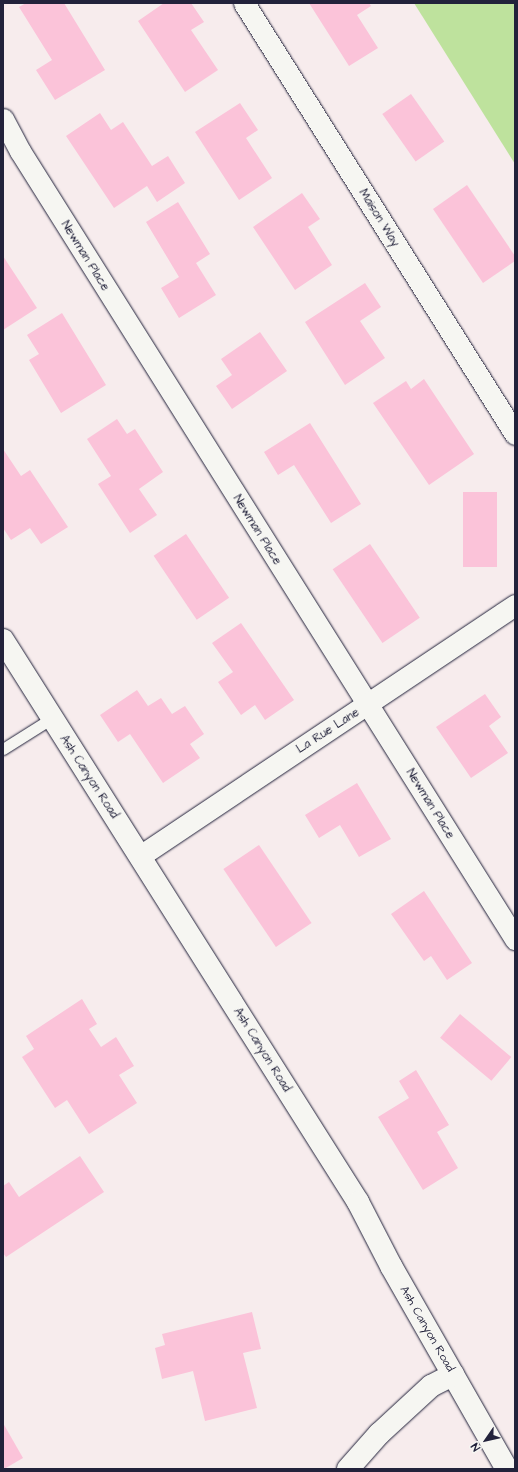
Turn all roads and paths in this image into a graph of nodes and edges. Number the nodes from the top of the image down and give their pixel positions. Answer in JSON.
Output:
{"nodes":[{"id":1,"x":244,"y":3,"type":"edge"},
{"id":2,"x":3,"y":119,"type":"edge"},
{"id":3,"x":515,"y":434,"type":"edge"},
{"id":4,"x":515,"y":605,"type":"edge"},
{"id":5,"x":3,"y":640,"type":"edge"},
{"id":6,"x":366,"y":704,"type":"junction"},
{"id":7,"x":52,"y":718,"type":"junction"},
{"id":8,"x":3,"y":750,"type":"edge"},
{"id":9,"x":140,"y":856,"type":"junction"},
{"id":10,"x":515,"y":939,"type":"edge"},
{"id":11,"x":454,"y":1375,"type":"junction"},
{"id":12,"x":348,"y":1469,"type":"edge"},
{"id":13,"x":506,"y":1469,"type":"edge"}],
"edges":[{"from":1,"to":3,"type":"street","name":"Maison Way"},
{"from":2,"to":6,"type":"street","name":"Newman Place"},
{"from":4,"to":6,"type":"street","name":"La Rue Lane"},
{"from":5,"to":7,"type":"street","name":"Ash Canyon Road"},
{"from":6,"to":9,"type":"street","name":"La Rue Lane"},
{"from":6,"to":10,"type":"street","name":"Newman Place"},
{"from":7,"to":8,"type":"lane"},
{"from":7,"to":9,"type":"street","name":"Ash Canyon Road"},
{"from":9,"to":11,"type":"street","name":"Ash Canyon Road"},
{"from":11,"to":12,"type":"street"},
{"from":11,"to":13,"type":"street","name":"Ash Canyon Road"}]}
